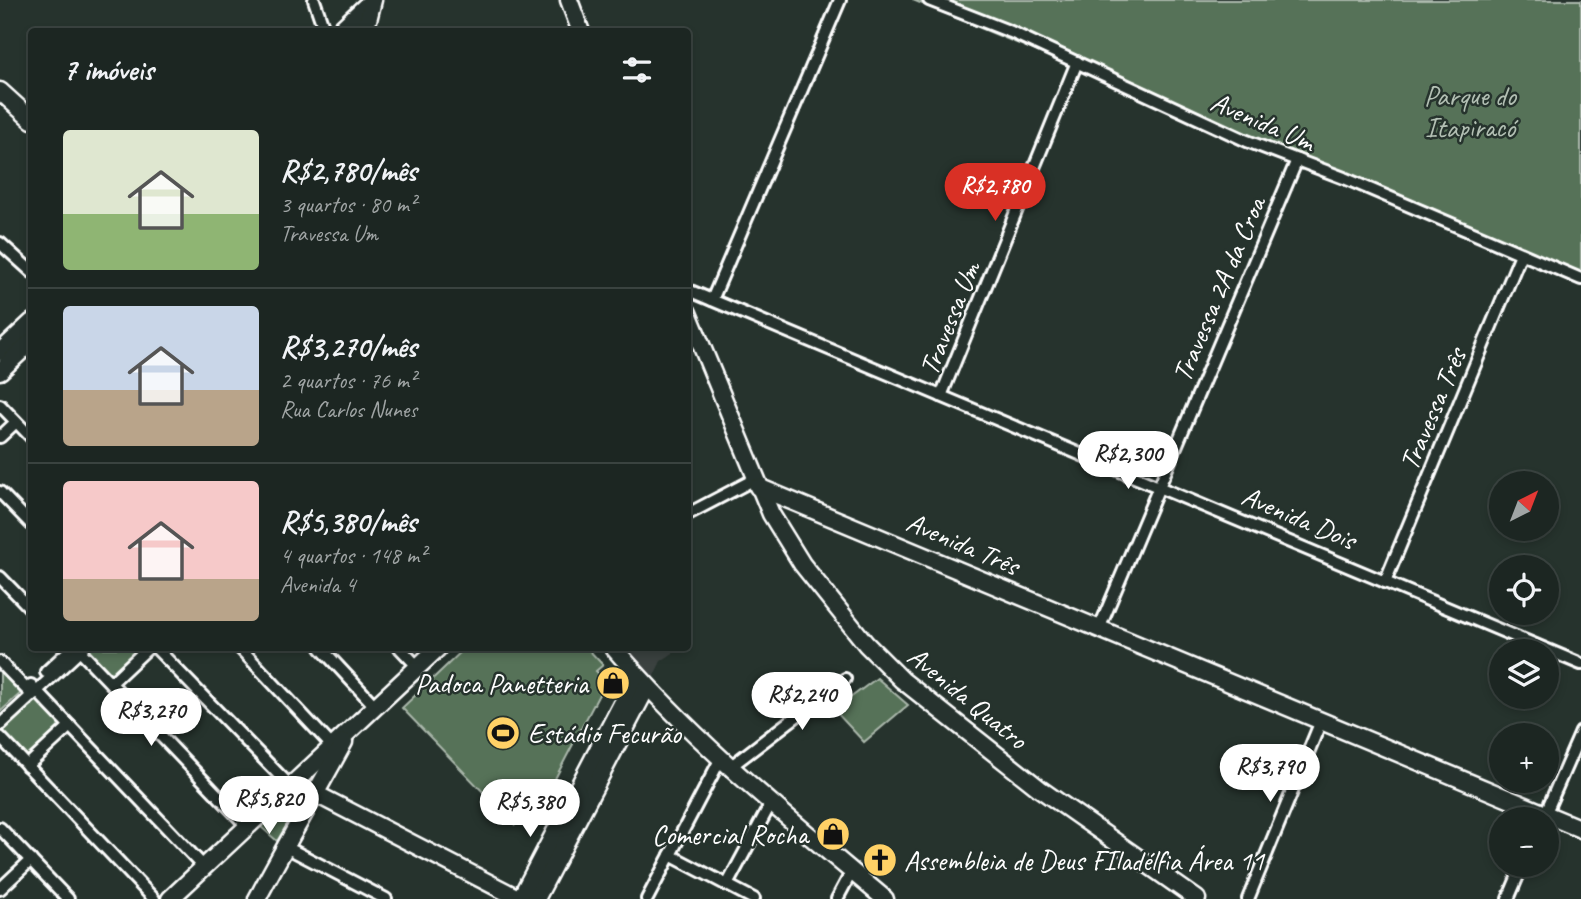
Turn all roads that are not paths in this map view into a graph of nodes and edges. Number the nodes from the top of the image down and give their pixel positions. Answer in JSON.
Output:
{"nodes":[{"id":1,"x":314,"y":0,"type":"edge"},
{"id":2,"x":372,"y":0,"type":"edge"},
{"id":3,"x":569,"y":0,"type":"edge"},
{"id":4,"x":840,"y":0,"type":"edge"},
{"id":5,"x":929,"y":0,"type":"edge"},
{"id":6,"x":324,"y":28,"type":"edge"},
{"id":7,"x":342,"y":28,"type":"edge"},
{"id":8,"x":367,"y":28,"type":"edge"},
{"id":9,"x":580,"y":28,"type":"edge"},
{"id":10,"x":1077,"y":62,"type":"junction"},
{"id":11,"x":0,"y":91,"type":"edge"},
{"id":12,"x":28,"y":116,"type":"edge"},
{"id":13,"x":1297,"y":160,"type":"junction"},
{"id":14,"x":0,"y":243,"type":"edge"},
{"id":15,"x":1521,"y":254,"type":"junction"},
{"id":16,"x":28,"y":268,"type":"edge"},
{"id":17,"x":1581,"y":279,"type":"edge"},
{"id":18,"x":691,"y":291,"type":"edge"},
{"id":19,"x":712,"y":300,"type":"junction"},
{"id":20,"x":691,"y":320,"type":"edge"},
{"id":21,"x":26,"y":344,"type":"edge"},
{"id":22,"x":0,"y":352,"type":"edge"},
{"id":23,"x":0,"y":370,"type":"edge"},
{"id":24,"x":941,"y":396,"type":"junction"},
{"id":25,"x":0,"y":405,"type":"edge"},
{"id":26,"x":16,"y":422,"type":"junction"},
{"id":27,"x":28,"y":434,"type":"edge"},
{"id":28,"x":0,"y":437,"type":"edge"},
{"id":29,"x":756,"y":483,"type":"junction"},
{"id":30,"x":1160,"y":487,"type":"junction"},
{"id":31,"x":0,"y":492,"type":"edge"},
{"id":32,"x":691,"y":513,"type":"edge"},
{"id":33,"x":28,"y":521,"type":"edge"},
{"id":34,"x":0,"y":577,"type":"edge"},
{"id":35,"x":1385,"y":582,"type":"junction"},
{"id":36,"x":28,"y":607,"type":"edge"},
{"id":37,"x":1099,"y":629,"type":"junction"},
{"id":38,"x":72,"y":651,"type":"edge"},
{"id":39,"x":76,"y":651,"type":"edge"},
{"id":40,"x":145,"y":651,"type":"edge"},
{"id":41,"x":159,"y":651,"type":"edge"},
{"id":42,"x":243,"y":651,"type":"edge"},
{"id":43,"x":324,"y":651,"type":"edge"},
{"id":44,"x":403,"y":651,"type":"edge"},
{"id":45,"x":433,"y":651,"type":"edge"},
{"id":46,"x":609,"y":651,"type":"edge"},
{"id":47,"x":616,"y":651,"type":"edge"},
{"id":48,"x":0,"y":662,"type":"edge"},
{"id":49,"x":1581,"y":664,"type":"edge"},
{"id":50,"x":417,"y":666,"type":"junction"},
{"id":51,"x":845,"y":679,"type":"dead end"},
{"id":52,"x":639,"y":680,"type":"junction"},
{"id":53,"x":111,"y":683,"type":"junction"},
{"id":54,"x":32,"y":690,"type":"junction"},
{"id":55,"x":375,"y":706,"type":"junction"},
{"id":56,"x":0,"y":715,"type":"edge"},
{"id":57,"x":1321,"y":721,"type":"junction"},
{"id":58,"x":0,"y":725,"type":"edge"},
{"id":59,"x":70,"y":726,"type":"junction"},
{"id":60,"x":352,"y":728,"type":"junction"},
{"id":61,"x":1581,"y":732,"type":"edge"},
{"id":62,"x":0,"y":737,"type":"edge"},
{"id":63,"x":332,"y":746,"type":"junction"},
{"id":64,"x":726,"y":763,"type":"junction"},
{"id":65,"x":27,"y":766,"type":"junction"},
{"id":66,"x":290,"y":786,"type":"junction"},
{"id":67,"x":316,"y":794,"type":"junction"},
{"id":68,"x":580,"y":799,"type":"junction"},
{"id":69,"x":771,"y":803,"type":"junction"},
{"id":70,"x":1521,"y":807,"type":"edge"},
{"id":71,"x":1548,"y":807,"type":"edge"},
{"id":72,"x":1559,"y":822,"type":"edge"},
{"id":73,"x":247,"y":826,"type":"junction"},
{"id":74,"x":0,"y":828,"type":"edge"},
{"id":75,"x":1581,"y":829,"type":"edge"},
{"id":76,"x":288,"y":848,"type":"junction"},
{"id":77,"x":670,"y":855,"type":"junction"},
{"id":78,"x":30,"y":860,"type":"junction"},
{"id":79,"x":204,"y":867,"type":"junction"},
{"id":80,"x":852,"y":871,"type":"junction"},
{"id":81,"x":1517,"y":877,"type":"edge"},
{"id":82,"x":727,"y":885,"type":"junction"},
{"id":83,"x":0,"y":889,"type":"edge"},
{"id":84,"x":538,"y":898,"type":"edge"},
{"id":85,"x":68,"y":899,"type":"edge"},
{"id":86,"x":154,"y":899,"type":"edge"},
{"id":87,"x":170,"y":899,"type":"edge"},
{"id":88,"x":261,"y":899,"type":"edge"},
{"id":89,"x":386,"y":899,"type":"edge"},
{"id":90,"x":520,"y":899,"type":"edge"},
{"id":91,"x":647,"y":899,"type":"edge"},
{"id":92,"x":754,"y":899,"type":"edge"},
{"id":93,"x":837,"y":899,"type":"edge"},
{"id":94,"x":885,"y":899,"type":"edge"},
{"id":95,"x":1197,"y":899,"type":"edge"},
{"id":96,"x":1248,"y":899,"type":"edge"},
{"id":97,"x":1508,"y":899,"type":"edge"}],
"edges":[{"from":1,"to":6,"type":"street"},
{"from":2,"to":7,"type":"street"},
{"from":2,"to":8,"type":"street"},
{"from":3,"to":9,"type":"street"},
{"from":4,"to":19,"type":"street"},
{"from":5,"to":10,"type":"street","name":"Avenida Um"},
{"from":10,"to":13,"type":"street","name":"Avenida Um"},
{"from":10,"to":24,"type":"street","name":"Travessa Um"},
{"from":11,"to":12,"type":"street"},
{"from":13,"to":15,"type":"street","name":"Avenida Um"},
{"from":13,"to":30,"type":"street","name":"Travessa 2A da Croa"},
{"from":14,"to":16,"type":"street"},
{"from":15,"to":17,"type":"street","name":"Avenida Um"},
{"from":15,"to":35,"type":"street","name":"Travessa Três"},
{"from":18,"to":19,"type":"street","name":"Avenida Dois"},
{"from":19,"to":24,"type":"street","name":"Avenida Dois"},
{"from":20,"to":29,"type":"street"},
{"from":21,"to":22,"type":"street"},
{"from":21,"to":23,"type":"street"},
{"from":24,"to":30,"type":"street","name":"Avenida Dois"},
{"from":25,"to":26,"type":"street"},
{"from":26,"to":27,"type":"street"},
{"from":26,"to":28,"type":"street"},
{"from":29,"to":32,"type":"street"},
{"from":29,"to":37,"type":"street","name":"Avenida Três"},
{"from":29,"to":95,"type":"street","name":"Avenida Quatro"},
{"from":30,"to":35,"type":"street","name":"Avenida Dois"},
{"from":30,"to":37,"type":"street","name":"Travessa 2A da Croa"},
{"from":31,"to":33,"type":"street"},
{"from":34,"to":36,"type":"street"},
{"from":35,"to":49,"type":"street","name":"Avenida Dois"},
{"from":37,"to":57,"type":"street","name":"Avenida Três"},
{"from":38,"to":54,"type":"street"},
{"from":39,"to":53,"type":"street"},
{"from":40,"to":53,"type":"street"},
{"from":41,"to":66,"type":"street"},
{"from":42,"to":63,"type":"street"},
{"from":43,"to":55,"type":"street"},
{"from":44,"to":50,"type":"street"},
{"from":45,"to":50,"type":"street"},
{"from":46,"to":52,"type":"street"},
{"from":47,"to":52,"type":"street"},
{"from":48,"to":54,"type":"street"},
{"from":50,"to":55,"type":"street"},
{"from":51,"to":64,"type":"street"},
{"from":52,"to":64,"type":"street"},
{"from":52,"to":68,"type":"street"},
{"from":53,"to":73,"type":"street"},
{"from":54,"to":56,"type":"street"},
{"from":54,"to":58,"type":"street"},
{"from":54,"to":59,"type":"street"},
{"from":55,"to":60,"type":"street"},
{"from":57,"to":70,"type":"street","name":"Avenida Três"},
{"from":57,"to":96,"type":"street"},
{"from":59,"to":65,"type":"street"},
{"from":59,"to":79,"type":"street"},
{"from":60,"to":63,"type":"street"},
{"from":60,"to":67,"type":"street"},
{"from":61,"to":71,"type":"street"},
{"from":62,"to":65,"type":"street"},
{"from":63,"to":66,"type":"street"},
{"from":64,"to":69,"type":"street"},
{"from":64,"to":77,"type":"street"},
{"from":65,"to":86,"type":"street"},
{"from":66,"to":67,"type":"street"},
{"from":66,"to":73,"type":"street"},
{"from":67,"to":76,"type":"street"},
{"from":67,"to":90,"type":"street"},
{"from":68,"to":84,"type":"street"},
{"from":68,"to":90,"type":"street"},
{"from":69,"to":80,"type":"street"},
{"from":69,"to":82,"type":"street"},
{"from":72,"to":75,"type":"street","name":"Avenida Três"},
{"from":73,"to":79,"type":"street"},
{"from":74,"to":78,"type":"street"},
{"from":76,"to":88,"type":"street"},
{"from":76,"to":89,"type":"street"},
{"from":77,"to":82,"type":"street"},
{"from":77,"to":91,"type":"street"},
{"from":78,"to":83,"type":"street"},
{"from":78,"to":85,"type":"street"},
{"from":79,"to":87,"type":"street"},
{"from":80,"to":93,"type":"street"},
{"from":80,"to":94,"type":"street"},
{"from":81,"to":97,"type":"street"},
{"from":82,"to":92,"type":"street"}]}
